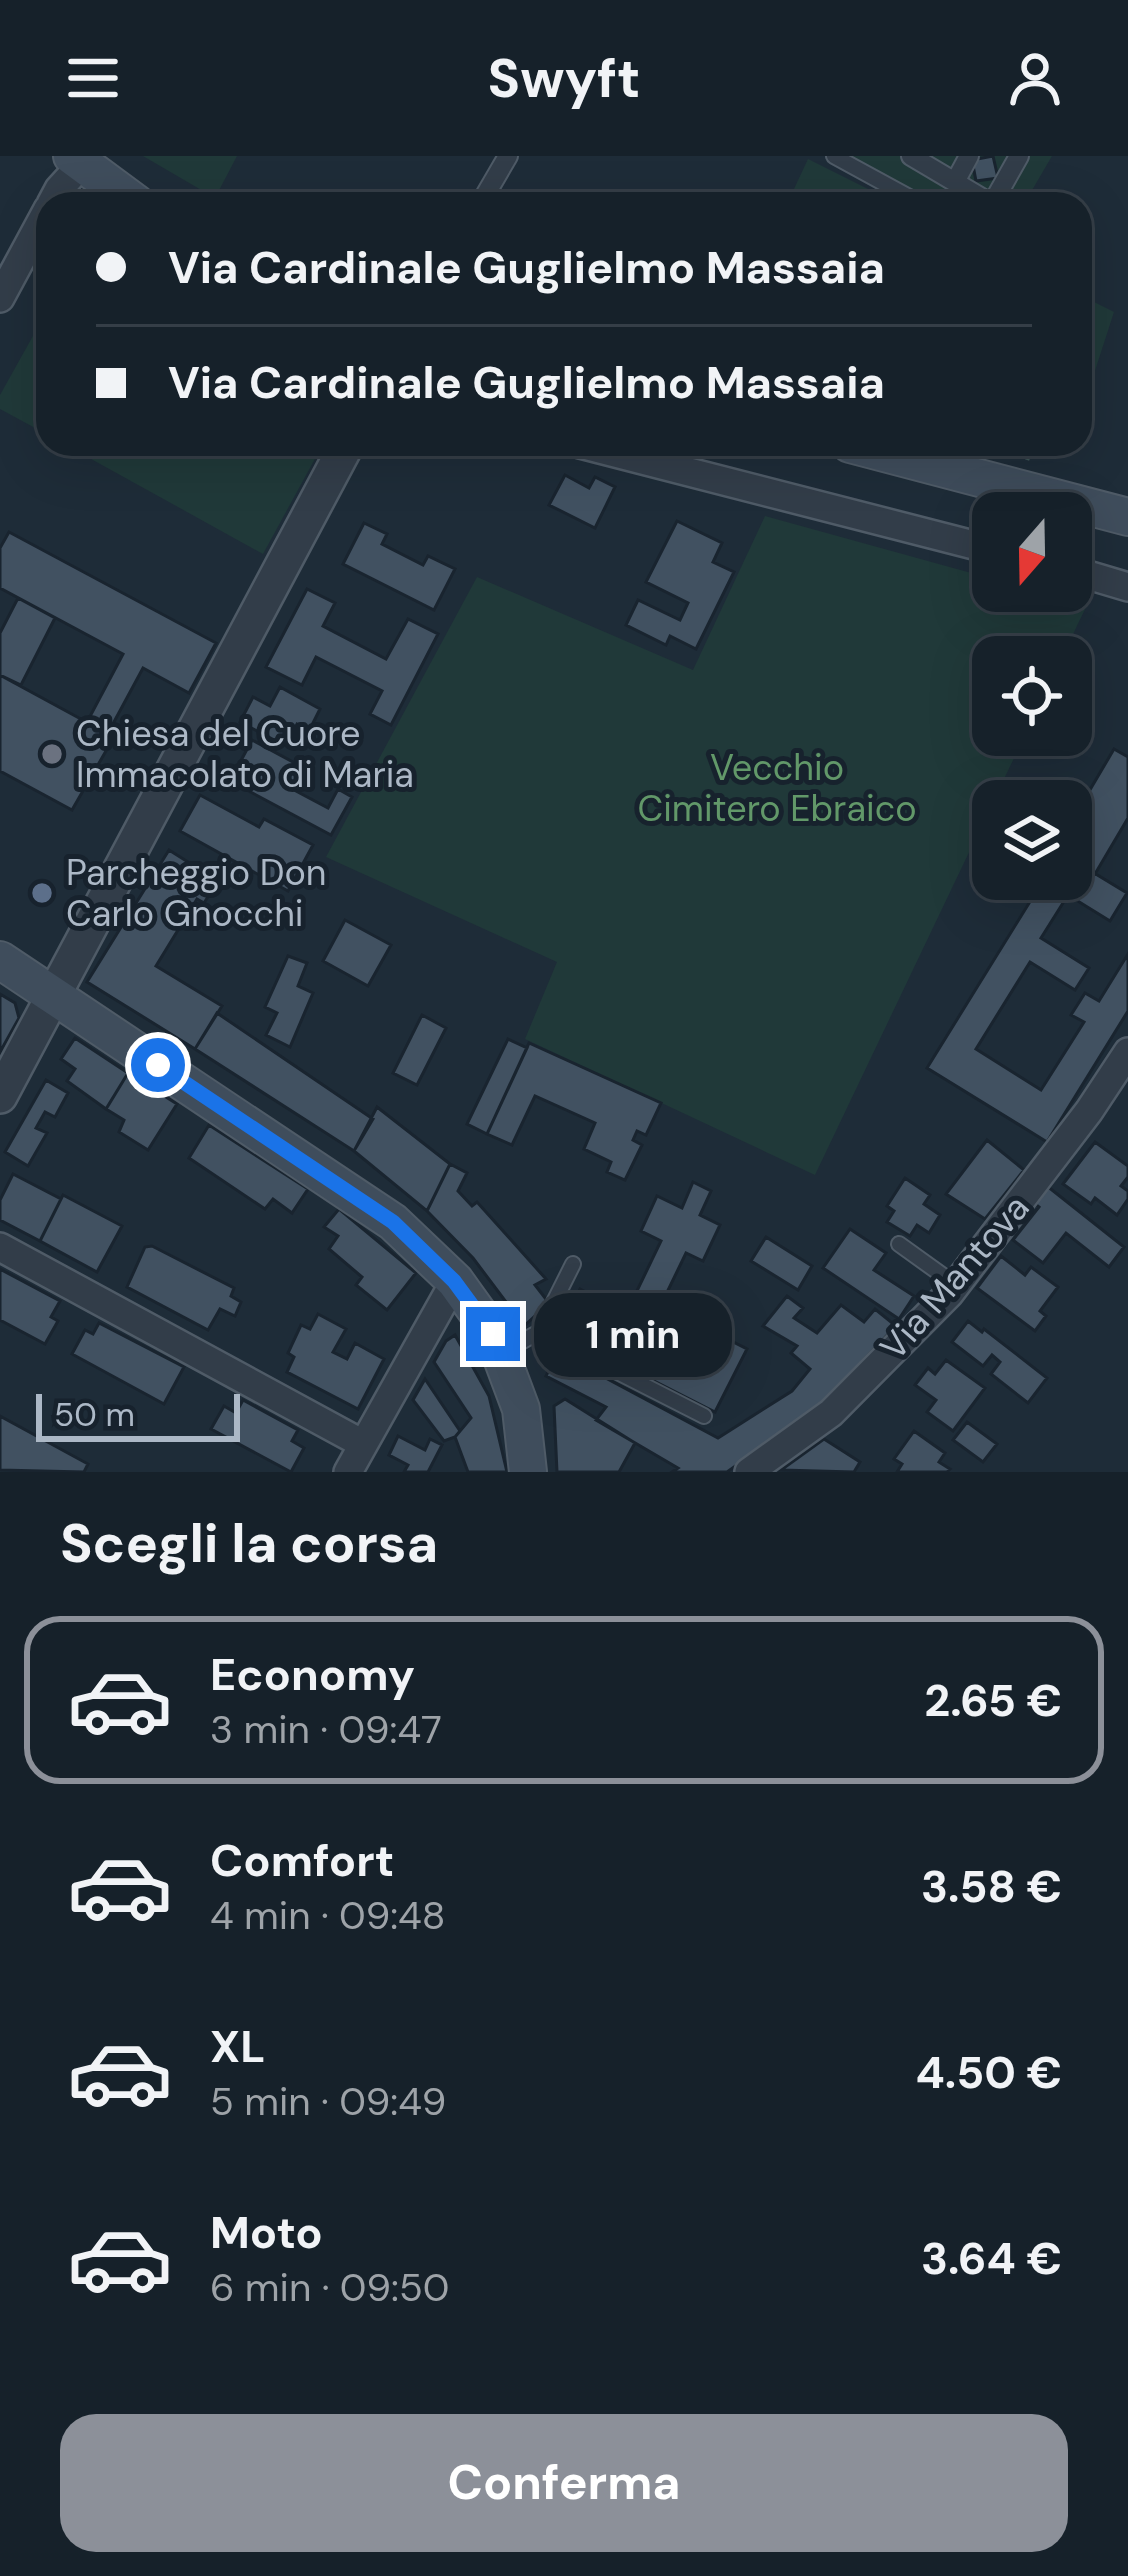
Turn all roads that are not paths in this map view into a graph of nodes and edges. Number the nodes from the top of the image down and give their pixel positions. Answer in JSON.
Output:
{"nodes":[{"id":1,"x":508,"y":156,"type":"edge"},
{"id":2,"x":834,"y":156,"type":"edge"},
{"id":3,"x":911,"y":156,"type":"edge"},
{"id":4,"x":969,"y":156,"type":"edge"},
{"id":5,"x":1019,"y":156,"type":"edge"},
{"id":6,"x":77,"y":161,"type":"edge"},
{"id":7,"x":955,"y":182,"type":"junction"},
{"id":8,"x":57,"y":192,"type":"edge"},
{"id":9,"x":120,"y":192,"type":"edge"},
{"id":10,"x":487,"y":192,"type":"edge"},
{"id":11,"x":900,"y":192,"type":"edge"},
{"id":12,"x":972,"y":192,"type":"edge"},
{"id":13,"x":999,"y":192,"type":"edge"},
{"id":14,"x":36,"y":231,"type":"edge"},
{"id":15,"x":0,"y":298,"type":"edge"},
{"id":16,"x":341,"y":456,"type":"edge"},
{"id":17,"x":627,"y":456,"type":"edge"},
{"id":18,"x":896,"y":456,"type":"edge"},
{"id":19,"x":1128,"y":517,"type":"edge"},
{"id":20,"x":972,"y":545,"type":"edge"},
{"id":21,"x":1092,"y":576,"type":"edge"},
{"id":22,"x":1128,"y":587,"type":"edge"},
{"id":23,"x":0,"y":960,"type":"edge"},
{"id":24,"x":52,"y":994,"type":"junction"},
{"id":25,"x":1128,"y":1052,"type":"edge"},
{"id":26,"x":0,"y":1096,"type":"edge"},
{"id":27,"x":899,"y":1244,"type":"dead end"},
{"id":28,"x":0,"y":1247,"type":"edge"},
{"id":29,"x":573,"y":1264,"type":"dead end"},
{"id":30,"x":454,"y":1281,"type":"junction"},
{"id":31,"x":956,"y":1285,"type":"junction"},
{"id":32,"x":539,"y":1332,"type":"junction"},
{"id":33,"x":500,"y":1354,"type":"junction"},
{"id":34,"x":704,"y":1416,"type":"dead end"},
{"id":35,"x":363,"y":1444,"type":"junction"},
{"id":36,"x":347,"y":1472,"type":"edge"},
{"id":37,"x":528,"y":1472,"type":"edge"},
{"id":38,"x":749,"y":1472,"type":"edge"}],
"edges":[{"from":1,"to":10,"type":"street"},
{"from":2,"to":11,"type":"lane"},
{"from":3,"to":7,"type":"street"},
{"from":4,"to":7,"type":"street"},
{"from":5,"to":13,"type":"street"},
{"from":6,"to":8,"type":"street"},
{"from":6,"to":9,"type":"main road"},
{"from":7,"to":12,"type":"street"},
{"from":14,"to":15,"type":"street"},
{"from":16,"to":24,"type":"street"},
{"from":17,"to":20,"type":"street"},
{"from":18,"to":19,"type":"main road"},
{"from":21,"to":22,"type":"street"},
{"from":23,"to":24,"type":"main road"},
{"from":24,"to":26,"type":"street"},
{"from":24,"to":30,"type":"main road"},
{"from":25,"to":31,"type":"street","name":"Via Mantova"},
{"from":27,"to":31,"type":"lane"},
{"from":28,"to":35,"type":"street"},
{"from":29,"to":32,"type":"lane"},
{"from":30,"to":33,"type":"main road"},
{"from":30,"to":35,"type":"street"},
{"from":31,"to":38,"type":"street","name":"Via Mantova"},
{"from":32,"to":33,"type":"lane"},
{"from":32,"to":34,"type":"lane"},
{"from":33,"to":37,"type":"main road"},
{"from":35,"to":36,"type":"street"}]}
